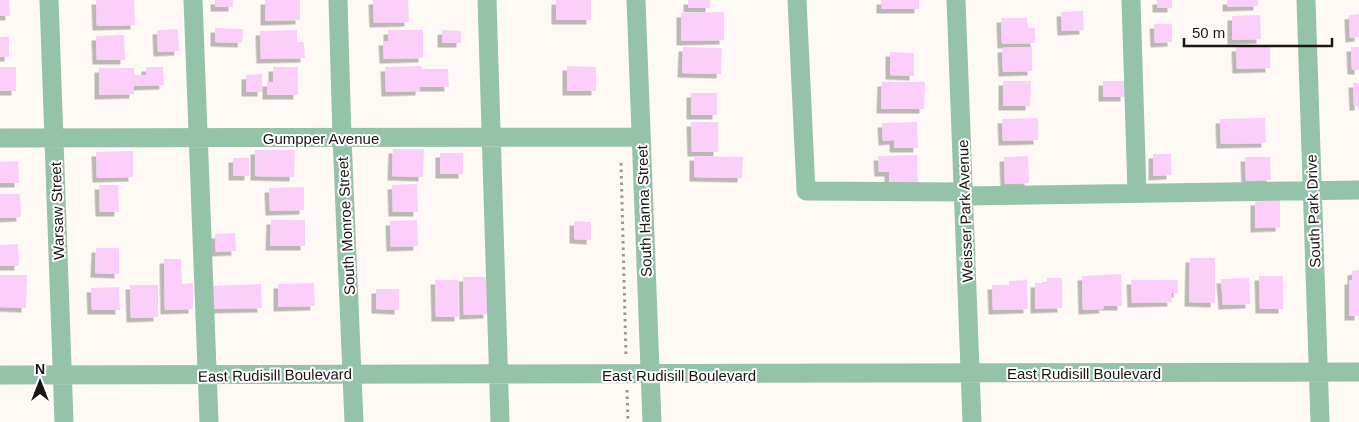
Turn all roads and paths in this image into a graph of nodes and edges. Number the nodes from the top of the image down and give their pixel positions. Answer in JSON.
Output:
{"nodes":[{"id":1,"x":48,"y":0,"type":"edge"},
{"id":2,"x":193,"y":0,"type":"edge"},
{"id":3,"x":338,"y":0,"type":"edge"},
{"id":4,"x":487,"y":0,"type":"edge"},
{"id":5,"x":636,"y":0,"type":"edge"},
{"id":6,"x":797,"y":0,"type":"edge"},
{"id":7,"x":956,"y":0,"type":"edge"},
{"id":8,"x":1131,"y":0,"type":"edge"},
{"id":9,"x":1306,"y":0,"type":"edge"},
{"id":10,"x":620,"y":137,"type":"junction"},
{"id":11,"x":641,"y":137,"type":"junction"},
{"id":12,"x":0,"y":138,"type":"edge"},
{"id":13,"x":54,"y":138,"type":"junction"},
{"id":14,"x":197,"y":138,"type":"junction"},
{"id":15,"x":342,"y":138,"type":"junction"},
{"id":16,"x":492,"y":138,"type":"junction"},
{"id":17,"x":1313,"y":190,"type":"junction"},
{"id":18,"x":1359,"y":190,"type":"edge"},
{"id":19,"x":1137,"y":193,"type":"junction"},
{"id":20,"x":964,"y":194,"type":"junction"},
{"id":21,"x":625,"y":337,"type":"dead end"},
{"id":22,"x":1318,"y":372,"type":"junction"},
{"id":23,"x":1359,"y":372,"type":"edge"},
{"id":24,"x":352,"y":374,"type":"junction"},
{"id":25,"x":970,"y":374,"type":"junction"},
{"id":26,"x":0,"y":375,"type":"edge"},
{"id":27,"x":62,"y":375,"type":"junction"},
{"id":28,"x":498,"y":375,"type":"junction"},
{"id":29,"x":650,"y":375,"type":"junction"},
{"id":30,"x":207,"y":376,"type":"junction"},
{"id":31,"x":64,"y":422,"type":"edge"},
{"id":32,"x":209,"y":422,"type":"edge"},
{"id":33,"x":354,"y":422,"type":"edge"},
{"id":34,"x":500,"y":422,"type":"edge"},
{"id":35,"x":652,"y":422,"type":"edge"},
{"id":36,"x":972,"y":422,"type":"edge"},
{"id":37,"x":1320,"y":422,"type":"edge"}],
"edges":[{"from":1,"to":13,"type":"street","name":"Warsaw Street"},
{"from":2,"to":14,"type":"street"},
{"from":3,"to":15,"type":"street","name":"South Monroe Street"},
{"from":4,"to":16,"type":"street"},
{"from":5,"to":11,"type":"street","name":"South Hanna Street"},
{"from":6,"to":20,"type":"street"},
{"from":7,"to":20,"type":"street","name":"Weisser Park Avenue"},
{"from":8,"to":19,"type":"street"},
{"from":9,"to":17,"type":"street","name":"South Park Drive"},
{"from":10,"to":11,"type":"street","name":"Gumpper Avenue"},
{"from":10,"to":16,"type":"street","name":"Gumpper Avenue"},
{"from":10,"to":21,"type":"path"},
{"from":11,"to":29,"type":"street","name":"South Hanna Street"},
{"from":12,"to":13,"type":"street","name":"Gumpper Avenue"},
{"from":13,"to":14,"type":"street","name":"Gumpper Avenue"},
{"from":13,"to":27,"type":"street","name":"Warsaw Street"},
{"from":14,"to":15,"type":"street","name":"Gumpper Avenue"},
{"from":14,"to":30,"type":"street"},
{"from":15,"to":16,"type":"street","name":"Gumpper Avenue"},
{"from":15,"to":24,"type":"street","name":"South Monroe Street"},
{"from":16,"to":28,"type":"street"},
{"from":17,"to":18,"type":"street"},
{"from":17,"to":19,"type":"street"},
{"from":17,"to":22,"type":"street","name":"South Park Drive"},
{"from":19,"to":20,"type":"street"},
{"from":20,"to":25,"type":"street","name":"Weisser Park Avenue"},
{"from":22,"to":23,"type":"street","name":"East Rudisill Boulevard"},
{"from":22,"to":25,"type":"street","name":"East Rudisill Boulevard"},
{"from":22,"to":37,"type":"street","name":"South Park Drive"},
{"from":24,"to":28,"type":"street","name":"East Rudisill Boulevard"},
{"from":24,"to":30,"type":"street","name":"East Rudisill Boulevard"},
{"from":24,"to":33,"type":"street","name":"South Monroe Street"},
{"from":25,"to":29,"type":"street","name":"East Rudisill Boulevard"},
{"from":25,"to":36,"type":"street","name":"Weisser Park Avenue"},
{"from":26,"to":27,"type":"street","name":"East Rudisill Boulevard"},
{"from":27,"to":30,"type":"street","name":"East Rudisill Boulevard"},
{"from":27,"to":31,"type":"street","name":"Warsaw Street"},
{"from":28,"to":29,"type":"street","name":"East Rudisill Boulevard"},
{"from":28,"to":34,"type":"street"},
{"from":29,"to":35,"type":"street","name":"South Hanna Street"},
{"from":30,"to":32,"type":"street"}]}
